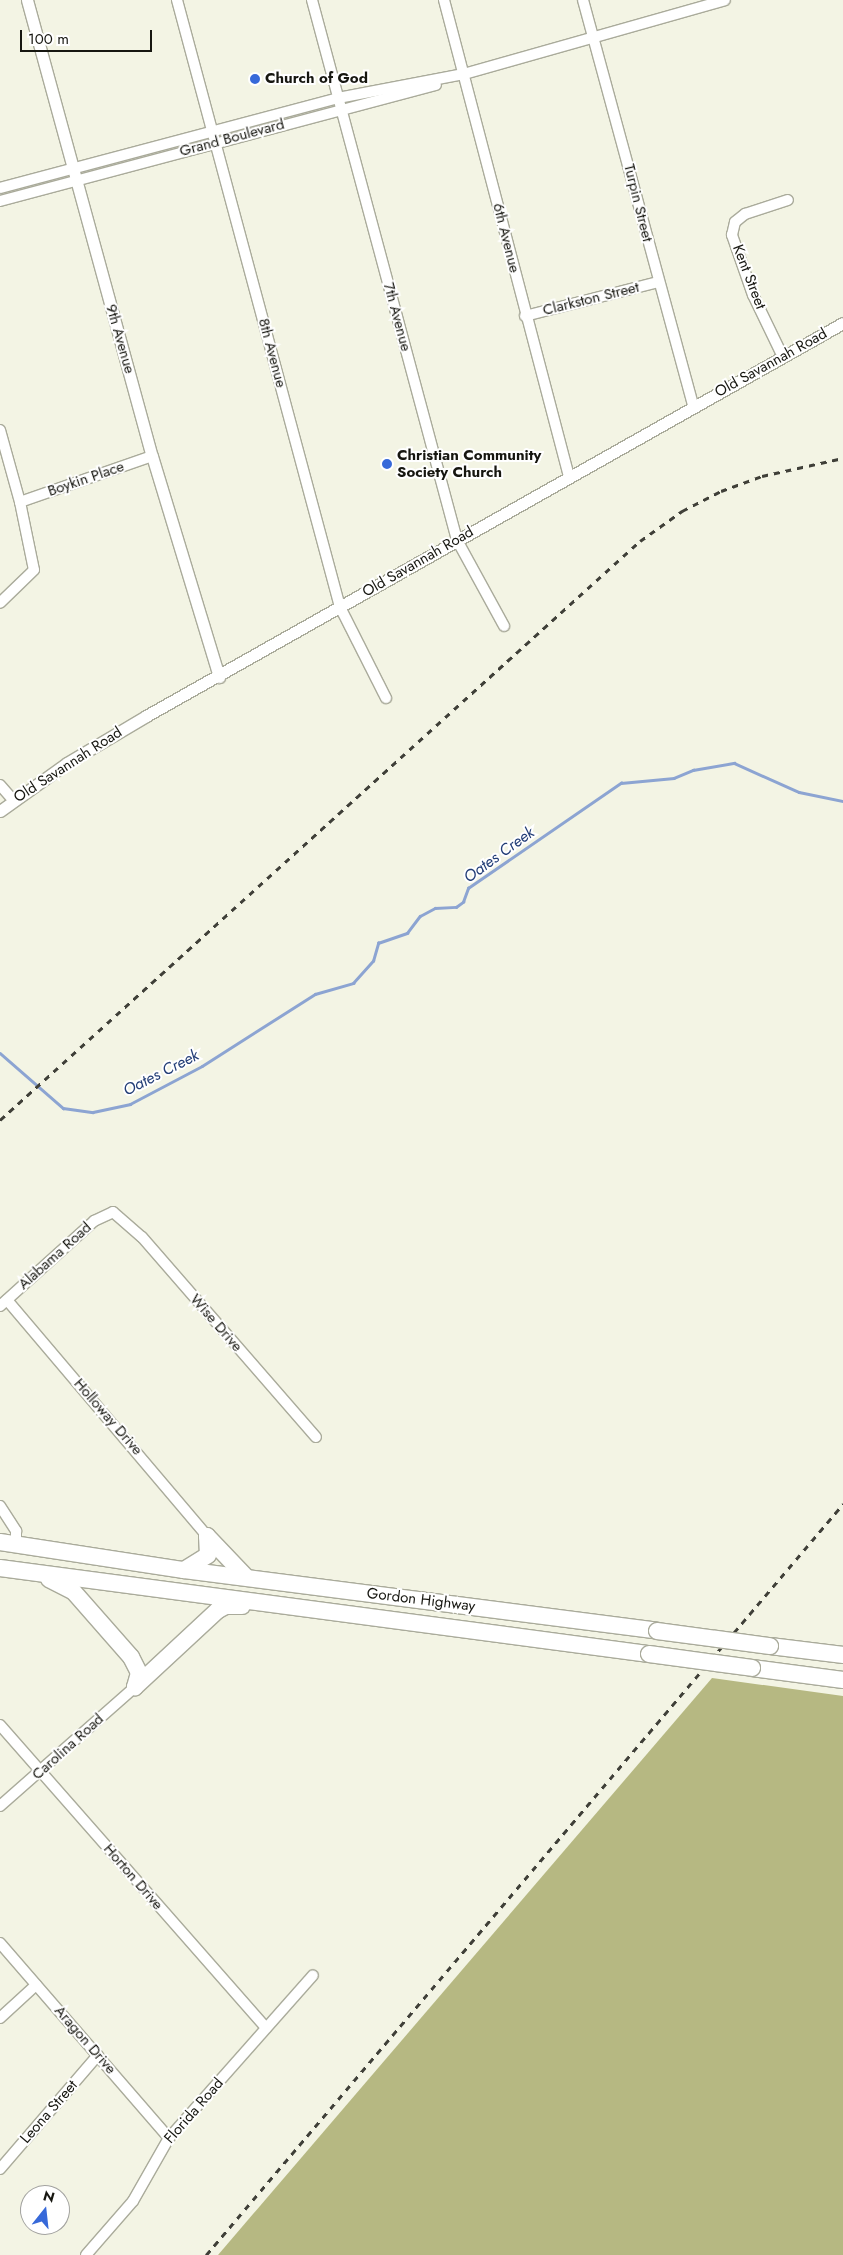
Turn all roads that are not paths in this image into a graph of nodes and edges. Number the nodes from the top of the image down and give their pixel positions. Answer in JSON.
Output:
{"nodes":[{"id":1,"x":27,"y":0,"type":"edge"},
{"id":2,"x":178,"y":0,"type":"edge"},
{"id":3,"x":312,"y":0,"type":"edge"},
{"id":4,"x":444,"y":0,"type":"edge"},
{"id":5,"x":584,"y":0,"type":"edge"},
{"id":6,"x":723,"y":0,"type":"edge"},
{"id":7,"x":593,"y":39,"type":"junction"},
{"id":8,"x":464,"y":74,"type":"junction"},
{"id":9,"x":338,"y":98,"type":"junction"},
{"id":10,"x":341,"y":110,"type":"junction"},
{"id":11,"x":212,"y":131,"type":"junction"},
{"id":12,"x":215,"y":143,"type":"junction"},
{"id":13,"x":74,"y":176,"type":"junction"},
{"id":14,"x":0,"y":188,"type":"edge"},
{"id":15,"x":788,"y":200,"type":"dead end"},
{"id":16,"x":0,"y":201,"type":"edge"},
{"id":17,"x":658,"y":282,"type":"junction"},
{"id":18,"x":525,"y":316,"type":"junction"},
{"id":19,"x":843,"y":323,"type":"edge"},
{"id":20,"x":783,"y":357,"type":"junction"},
{"id":21,"x":693,"y":406,"type":"junction"},
{"id":22,"x":0,"y":430,"type":"edge"},
{"id":23,"x":152,"y":456,"type":"junction"},
{"id":24,"x":569,"y":476,"type":"junction"},
{"id":25,"x":20,"y":502,"type":"junction"},
{"id":26,"x":457,"y":540,"type":"junction"},
{"id":27,"x":0,"y":603,"type":"edge"},
{"id":28,"x":340,"y":607,"type":"junction"},
{"id":29,"x":504,"y":626,"type":"dead end"},
{"id":30,"x":218,"y":677,"type":"junction"},
{"id":31,"x":386,"y":698,"type":"dead end"},
{"id":32,"x":0,"y":785,"type":"edge"},
{"id":33,"x":13,"y":800,"type":"junction"},
{"id":34,"x":0,"y":811,"type":"edge"},
{"id":35,"x":113,"y":1212,"type":"joint"},
{"id":36,"x":3,"y":1303,"type":"edge"},
{"id":37,"x":316,"y":1437,"type":"dead end"},
{"id":38,"x":0,"y":1506,"type":"edge"},
{"id":39,"x":207,"y":1536,"type":"junction"},
{"id":40,"x":0,"y":1542,"type":"edge"},
{"id":41,"x":16,"y":1544,"type":"junction"},
{"id":42,"x":0,"y":1568,"type":"edge"},
{"id":43,"x":184,"y":1570,"type":"junction"},
{"id":44,"x":39,"y":1573,"type":"junction"},
{"id":45,"x":246,"y":1577,"type":"junction"},
{"id":46,"x":260,"y":1602,"type":"junction"},
{"id":47,"x":843,"y":1655,"type":"edge"},
{"id":48,"x":843,"y":1680,"type":"edge"},
{"id":49,"x":135,"y":1687,"type":"junction"},
{"id":50,"x":0,"y":1725,"type":"edge"},
{"id":51,"x":40,"y":1772,"type":"junction"},
{"id":52,"x":0,"y":1806,"type":"edge"},
{"id":53,"x":0,"y":1943,"type":"edge"},
{"id":54,"x":313,"y":1975,"type":"dead end"},
{"id":55,"x":36,"y":1985,"type":"junction"},
{"id":56,"x":0,"y":2018,"type":"edge"},
{"id":57,"x":266,"y":2028,"type":"junction"},
{"id":58,"x":98,"y":2056,"type":"junction"},
{"id":59,"x":169,"y":2138,"type":"junction"},
{"id":60,"x":0,"y":2168,"type":"edge"},
{"id":61,"x":86,"y":2255,"type":"edge"}],
"edges":[{"from":1,"to":13,"type":"street","name":"9th Avenue"},
{"from":2,"to":11,"type":"street","name":"8th Avenue"},
{"from":3,"to":9,"type":"street","name":"7th Avenue"},
{"from":4,"to":8,"type":"street","name":"6th Avenue"},
{"from":5,"to":7,"type":"street","name":"Turpin Street"},
{"from":6,"to":7,"type":"street","name":"Grand Boulevard"},
{"from":7,"to":8,"type":"street","name":"Grand Boulevard"},
{"from":7,"to":17,"type":"street","name":"Turpin Street"},
{"from":8,"to":9,"type":"street","name":"Grand Boulevard"},
{"from":8,"to":10,"type":"street","name":"Grand Boulevard"},
{"from":8,"to":18,"type":"street","name":"6th Avenue"},
{"from":9,"to":10,"type":"street","name":"7th Avenue"},
{"from":9,"to":11,"type":"street","name":"Grand Boulevard"},
{"from":10,"to":12,"type":"street","name":"Grand Boulevard"},
{"from":10,"to":26,"type":"street","name":"7th Avenue"},
{"from":11,"to":12,"type":"street","name":"8th Avenue"},
{"from":11,"to":13,"type":"street","name":"Grand Boulevard"},
{"from":12,"to":13,"type":"street","name":"Grand Boulevard"},
{"from":12,"to":28,"type":"street","name":"8th Avenue"},
{"from":13,"to":14,"type":"street","name":"Grand Boulevard"},
{"from":13,"to":16,"type":"street","name":"Grand Boulevard"},
{"from":13,"to":23,"type":"street","name":"9th Avenue"},
{"from":15,"to":20,"type":"street","name":"Kent Street"},
{"from":17,"to":18,"type":"street","name":"Clarkston Street"},
{"from":17,"to":21,"type":"street","name":"Turpin Street"},
{"from":18,"to":24,"type":"street","name":"6th Avenue"},
{"from":19,"to":20,"type":"street","name":"Old Savannah Road"},
{"from":20,"to":21,"type":"street","name":"Old Savannah Road"},
{"from":21,"to":24,"type":"street","name":"Old Savannah Road"},
{"from":22,"to":25,"type":"street"},
{"from":23,"to":25,"type":"street","name":"Boykin Place"},
{"from":23,"to":30,"type":"street","name":"9th Avenue"},
{"from":24,"to":26,"type":"street","name":"Old Savannah Road"},
{"from":25,"to":27,"type":"street"},
{"from":26,"to":28,"type":"street","name":"Old Savannah Road"},
{"from":26,"to":29,"type":"street","name":"7th Avenue"},
{"from":28,"to":30,"type":"street","name":"Old Savannah Road"},
{"from":28,"to":31,"type":"street","name":"8th Avenue"},
{"from":30,"to":33,"type":"street","name":"Old Savannah Road"},
{"from":32,"to":33,"type":"street"},
{"from":33,"to":34,"type":"street","name":"Old Savannah Road"},
{"from":35,"to":36,"type":"street","name":"Alabama Road"},
{"from":35,"to":37,"type":"street","name":"Wise Drive"},
{"from":36,"to":39,"type":"street","name":"Holloway Drive"},
{"from":38,"to":41,"type":"street"},
{"from":39,"to":43,"type":"highway"},
{"from":39,"to":45,"type":"highway"},
{"from":40,"to":41,"type":"highway","name":"Gordon Highway"},
{"from":41,"to":43,"type":"highway","name":"Gordon Highway"},
{"from":42,"to":44,"type":"highway","name":"Gordon Highway"},
{"from":43,"to":45,"type":"highway","name":"Gordon Highway"},
{"from":44,"to":46,"type":"highway","name":"Gordon Highway"},
{"from":44,"to":49,"type":"highway"},
{"from":45,"to":47,"type":"highway","name":"Gordon Highway","bridge":true},
{"from":46,"to":48,"type":"highway","name":"Gordon Highway","bridge":true},
{"from":46,"to":49,"type":"highway"},
{"from":49,"to":51,"type":"street","name":"Carolina Road"},
{"from":50,"to":51,"type":"street","name":"Horton Drive"},
{"from":51,"to":52,"type":"street","name":"Carolina Road"},
{"from":51,"to":57,"type":"street","name":"Horton Drive"},
{"from":53,"to":55,"type":"street","name":"Aragon Drive"},
{"from":54,"to":57,"type":"street","name":"Florida Road"},
{"from":55,"to":56,"type":"street"},
{"from":55,"to":58,"type":"street","name":"Aragon Drive"},
{"from":57,"to":59,"type":"street","name":"Florida Road"},
{"from":58,"to":59,"type":"street","name":"Aragon Drive"},
{"from":58,"to":60,"type":"street","name":"Leona Street"},
{"from":59,"to":61,"type":"street","name":"Florida Road"}]}
